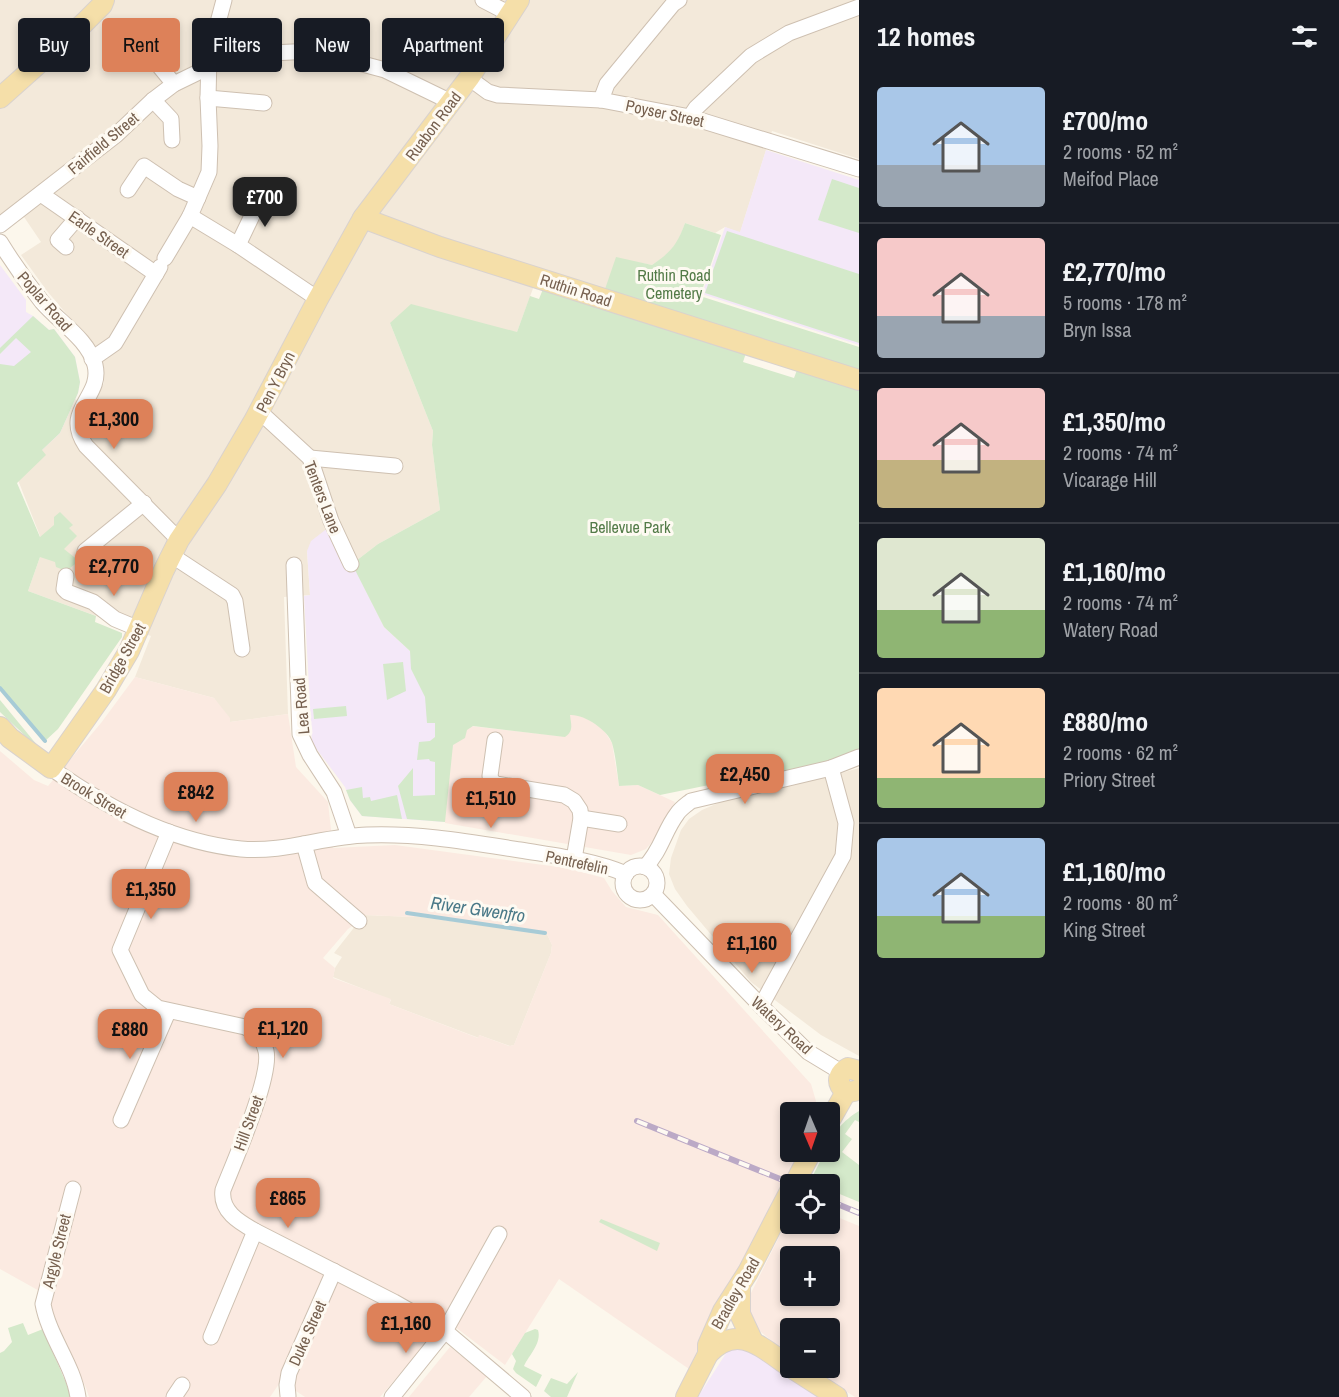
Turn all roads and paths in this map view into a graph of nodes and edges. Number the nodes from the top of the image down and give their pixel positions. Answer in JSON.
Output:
{"nodes":[{"id":1,"x":104,"y":0,"type":"edge"},
{"id":2,"x":224,"y":0,"type":"edge"},
{"id":3,"x":483,"y":0,"type":"edge"},
{"id":4,"x":679,"y":0,"type":"edge"},
{"id":5,"x":515,"y":7,"type":"edge"},
{"id":6,"x":859,"y":7,"type":"edge"},
{"id":7,"x":220,"y":18,"type":"edge"},
{"id":8,"x":282,"y":54,"type":"edge"},
{"id":9,"x":164,"y":72,"type":"edge"},
{"id":10,"x":192,"y":72,"type":"edge"},
{"id":11,"x":209,"y":72,"type":"edge"},
{"id":12,"x":469,"y":78,"type":"junction"},
{"id":13,"x":174,"y":84,"type":"junction"},
{"id":14,"x":0,"y":98,"type":"edge"},
{"id":15,"x":208,"y":98,"type":"junction"},
{"id":16,"x":153,"y":100,"type":"junction"},
{"id":17,"x":601,"y":100,"type":"junction"},
{"id":18,"x":451,"y":102,"type":"junction"},
{"id":19,"x":264,"y":103,"type":"dead end"},
{"id":20,"x":690,"y":117,"type":"junction"},
{"id":21,"x":172,"y":140,"type":"dead end"},
{"id":22,"x":859,"y":170,"type":"edge"},
{"id":23,"x":128,"y":190,"type":"dead end"},
{"id":24,"x":41,"y":194,"type":"junction"},
{"id":25,"x":261,"y":197,"type":"dead end"},
{"id":26,"x":198,"y":198,"type":"junction"},
{"id":27,"x":190,"y":216,"type":"junction"},
{"id":28,"x":77,"y":218,"type":"junction"},
{"id":29,"x":363,"y":218,"type":"junction"},
{"id":30,"x":0,"y":225,"type":"edge"},
{"id":31,"x":0,"y":242,"type":"edge"},
{"id":32,"x":238,"y":245,"type":"junction"},
{"id":33,"x":66,"y":247,"type":"dead end"},
{"id":34,"x":161,"y":266,"type":"junction"},
{"id":35,"x":318,"y":299,"type":"junction"},
{"id":36,"x":92,"y":359,"type":"junction"},
{"id":37,"x":859,"y":380,"type":"edge"},
{"id":38,"x":260,"y":412,"type":"junction"},
{"id":39,"x":310,"y":458,"type":"junction"},
{"id":40,"x":395,"y":466,"type":"dead end"},
{"id":41,"x":144,"y":503,"type":"junction"},
{"id":42,"x":175,"y":548,"type":"junction"},
{"id":43,"x":86,"y":551,"type":"dead end"},
{"id":44,"x":351,"y":564,"type":"dead end"},
{"id":45,"x":294,"y":565,"type":"dead end"},
{"id":46,"x":66,"y":576,"type":"dead end"},
{"id":47,"x":139,"y":629,"type":"junction"},
{"id":48,"x":242,"y":650,"type":"dead end"},
{"id":49,"x":0,"y":727,"type":"edge"},
{"id":50,"x":495,"y":740,"type":"dead end"},
{"id":51,"x":859,"y":757,"type":"edge"},
{"id":52,"x":51,"y":768,"type":"junction"},
{"id":53,"x":831,"y":768,"type":"junction"},
{"id":54,"x":581,"y":818,"type":"junction"},
{"id":55,"x":619,"y":824,"type":"dead end"},
{"id":56,"x":169,"y":832,"type":"junction"},
{"id":57,"x":349,"y":836,"type":"junction"},
{"id":58,"x":304,"y":844,"type":"junction"},
{"id":59,"x":574,"y":859,"type":"junction"},
{"id":60,"x":645,"y":867,"type":"junction"},
{"id":61,"x":626,"y":874,"type":"junction"},
{"id":62,"x":653,"y":894,"type":"junction"},
{"id":63,"x":359,"y":921,"type":"dead end"},
{"id":64,"x":760,"y":1006,"type":"junction"},
{"id":65,"x":163,"y":1010,"type":"junction"},
{"id":66,"x":854,"y":1068,"type":"edge"},
{"id":67,"x":853,"y":1090,"type":"edge"},
{"id":68,"x":840,"y":1107,"type":"edge"},
{"id":69,"x":121,"y":1120,"type":"dead end"},
{"id":70,"x":72,"y":1189,"type":"dead end"},
{"id":71,"x":780,"y":1210,"type":"edge"},
{"id":72,"x":255,"y":1231,"type":"junction"},
{"id":73,"x":499,"y":1234,"type":"dead end"},
{"id":74,"x":334,"y":1271,"type":"junction"},
{"id":75,"x":740,"y":1286,"type":"junction"},
{"id":76,"x":445,"y":1331,"type":"junction"},
{"id":77,"x":211,"y":1337,"type":"dead end"},
{"id":78,"x":753,"y":1342,"type":"junction"},
{"id":79,"x":708,"y":1354,"type":"junction"},
{"id":80,"x":780,"y":1360,"type":"edge"},
{"id":81,"x":808,"y":1378,"type":"edge"},
{"id":82,"x":518,"y":1394,"type":"edge"},
{"id":83,"x":78,"y":1397,"type":"edge"},
{"id":84,"x":288,"y":1397,"type":"edge"},
{"id":85,"x":294,"y":1397,"type":"edge"},
{"id":86,"x":392,"y":1397,"type":"edge"},
{"id":87,"x":686,"y":1397,"type":"edge"},
{"id":88,"x":837,"y":1397,"type":"edge"}],
"edges":[{"from":1,"to":14,"type":"main road"},
{"from":2,"to":7,"type":"street"},
{"from":3,"to":5,"type":"street"},
{"from":4,"to":17,"type":"street"},
{"from":5,"to":12,"type":"main road","name":"Ruabon Road"},
{"from":6,"to":20,"type":"street"},
{"from":8,"to":18,"type":"street"},
{"from":9,"to":13,"type":"street"},
{"from":10,"to":13,"type":"street","name":"Fairfield Street"},
{"from":11,"to":15,"type":"street"},
{"from":12,"to":17,"type":"street","name":"Poyser Street"},
{"from":12,"to":18,"type":"main road","name":"Ruabon Road"},
{"from":13,"to":16,"type":"street","name":"Fairfield Street"},
{"from":15,"to":19,"type":"street"},
{"from":15,"to":26,"type":"street"},
{"from":16,"to":21,"type":"street"},
{"from":16,"to":24,"type":"street","name":"Fairfield Street"},
{"from":17,"to":20,"type":"street","name":"Poyser Street"},
{"from":18,"to":29,"type":"main road","name":"Ruabon Road"},
{"from":20,"to":22,"type":"street","name":"Poyser Street"},
{"from":23,"to":26,"type":"street"},
{"from":24,"to":28,"type":"street","name":"Earle Street"},
{"from":24,"to":30,"type":"street","name":"Fairfield Street"},
{"from":25,"to":32,"type":"street"},
{"from":26,"to":27,"type":"street"},
{"from":27,"to":32,"type":"street"},
{"from":27,"to":34,"type":"street"},
{"from":28,"to":33,"type":"street"},
{"from":28,"to":34,"type":"street","name":"Earle Street"},
{"from":29,"to":35,"type":"main road","name":"Pen Y Bryn"},
{"from":29,"to":37,"type":"main road","name":"Ruthin Road"},
{"from":31,"to":36,"type":"street","name":"Poplar Road"},
{"from":32,"to":35,"type":"street"},
{"from":34,"to":36,"type":"street"},
{"from":35,"to":38,"type":"main road","name":"Pen Y Bryn"},
{"from":36,"to":41,"type":"street"},
{"from":38,"to":39,"type":"street","name":"Tenters Lane"},
{"from":38,"to":42,"type":"main road","name":"Pen Y Bryn"},
{"from":39,"to":40,"type":"street"},
{"from":39,"to":44,"type":"street","name":"Tenters Lane"},
{"from":41,"to":42,"type":"street"},
{"from":41,"to":43,"type":"street"},
{"from":42,"to":47,"type":"main road","name":"Bridge Street"},
{"from":42,"to":48,"type":"street"},
{"from":45,"to":57,"type":"street","name":"Lea Road"},
{"from":46,"to":47,"type":"street"},
{"from":47,"to":52,"type":"main road","name":"Bridge Street"},
{"from":49,"to":52,"type":"main road"},
{"from":50,"to":54,"type":"street"},
{"from":51,"to":53,"type":"street"},
{"from":52,"to":56,"type":"street","name":"Brook Street"},
{"from":53,"to":60,"type":"street"},
{"from":53,"to":64,"type":"street"},
{"from":54,"to":55,"type":"street"},
{"from":54,"to":59,"type":"street"},
{"from":56,"to":58,"type":"street","name":"Brook Street"},
{"from":56,"to":65,"type":"street"},
{"from":57,"to":58,"type":"street","name":"Brook Street"},
{"from":57,"to":59,"type":"street","name":"Pentrefelin"},
{"from":58,"to":63,"type":"street"},
{"from":59,"to":61,"type":"street","name":"Pentrefelin"},
{"from":60,"to":61,"type":"street"},
{"from":60,"to":62,"type":"street"},
{"from":61,"to":62,"type":"street"},
{"from":62,"to":64,"type":"street","name":"Watery Road"},
{"from":64,"to":66,"type":"street","name":"Watery Road"},
{"from":65,"to":69,"type":"street"},
{"from":65,"to":72,"type":"street","name":"Hill Street"},
{"from":66,"to":67,"type":"main road"},
{"from":67,"to":68,"type":"main road"},
{"from":70,"to":83,"type":"street","name":"Argyle Street"},
{"from":71,"to":75,"type":"main road","name":"Bradley Road"},
{"from":72,"to":74,"type":"street"},
{"from":72,"to":77,"type":"street"},
{"from":73,"to":76,"type":"street"},
{"from":74,"to":76,"type":"street"},
{"from":74,"to":84,"type":"street","name":"Duke Street"},
{"from":75,"to":78,"type":"main road"},
{"from":75,"to":79,"type":"main road","name":"Bradley Road"},
{"from":76,"to":82,"type":"street"},
{"from":76,"to":86,"type":"street"},
{"from":78,"to":79,"type":"main road"},
{"from":78,"to":80,"type":"main road"},
{"from":79,"to":87,"type":"main road","name":"Bradley Road"},
{"from":81,"to":88,"type":"main road"},
{"from":84,"to":85,"type":"street"}]}
